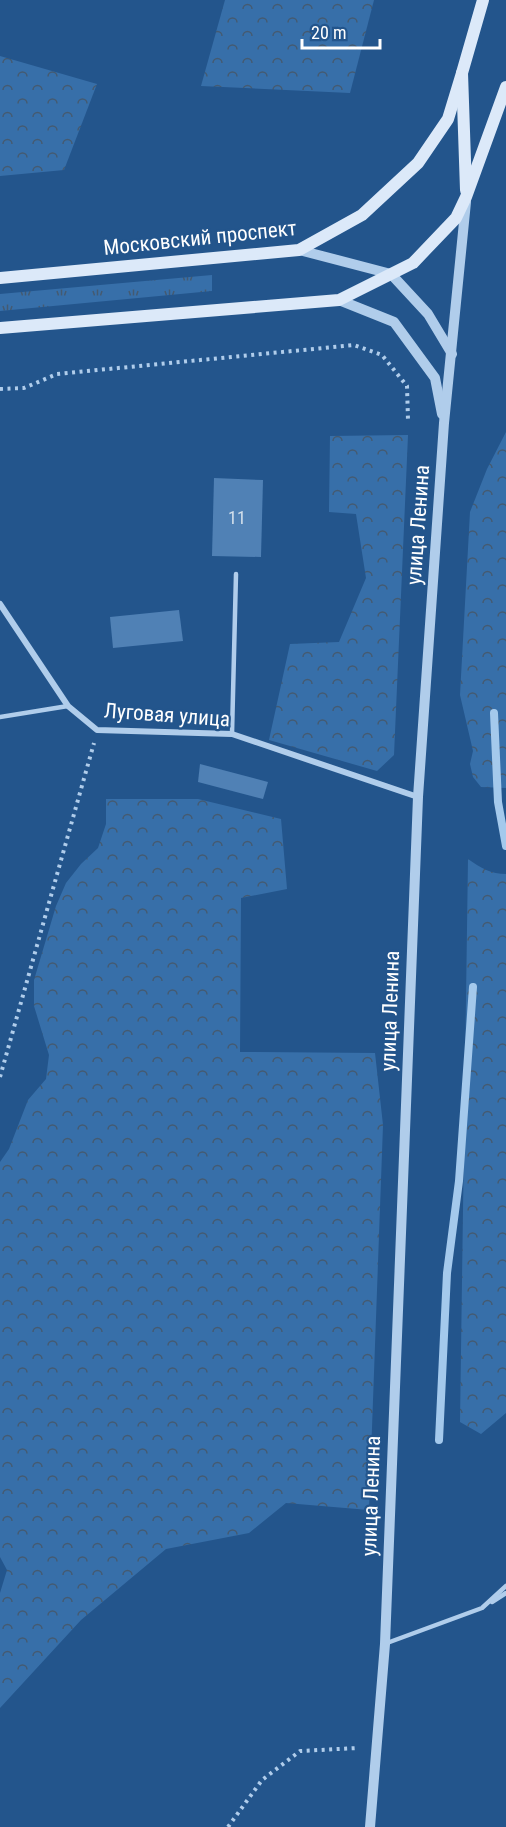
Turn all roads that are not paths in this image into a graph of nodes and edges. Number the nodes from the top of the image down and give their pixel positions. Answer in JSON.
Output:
{"nodes":[{"id":1,"x":483,"y":0,"type":"edge"},
{"id":2,"x":462,"y":73,"type":"junction"},
{"id":3,"x":506,"y":87,"type":"edge"},
{"id":4,"x":466,"y":197,"type":"junction"},
{"id":5,"x":299,"y":250,"type":"junction"},
{"id":6,"x":391,"y":274,"type":"junction"},
{"id":7,"x":0,"y":278,"type":"edge"},
{"id":8,"x":339,"y":300,"type":"junction"},
{"id":9,"x":0,"y":328,"type":"edge"},
{"id":10,"x":452,"y":354,"type":"junction"},
{"id":11,"x":444,"y":423,"type":"junction"},
{"id":12,"x":236,"y":574,"type":"dead end"},
{"id":13,"x":0,"y":604,"type":"edge"},
{"id":14,"x":68,"y":706,"type":"junction"},
{"id":15,"x":0,"y":717,"type":"edge"},
{"id":16,"x":232,"y":734,"type":"junction"},
{"id":17,"x":418,"y":797,"type":"junction"},
{"id":18,"x":506,"y":1586,"type":"edge"},
{"id":19,"x":506,"y":1593,"type":"edge"},
{"id":20,"x":482,"y":1608,"type":"junction"},
{"id":21,"x":385,"y":1644,"type":"junction"},
{"id":22,"x":370,"y":1827,"type":"edge"}],
"edges":[{"from":1,"to":2,"type":"main road","name":"улица Ленина"},
{"from":2,"to":4,"type":"main road","name":"улица Ленина"},
{"from":2,"to":5,"type":"main road","name":"Московский проспект"},
{"from":3,"to":4,"type":"main road","name":"улица Ленина"},
{"from":4,"to":6,"type":"main road"},
{"from":4,"to":10,"type":"street","name":"улица Ленина"},
{"from":5,"to":6,"type":"street"},
{"from":5,"to":7,"type":"main road","name":"Московский проспект"},
{"from":6,"to":8,"type":"main road"},
{"from":6,"to":10,"type":"street"},
{"from":8,"to":9,"type":"main road"},
{"from":8,"to":11,"type":"street"},
{"from":10,"to":11,"type":"street","name":"улица Ленина"},
{"from":11,"to":17,"type":"street","name":"улица Ленина"},
{"from":12,"to":16,"type":"lane"},
{"from":13,"to":14,"type":"street","name":"Луговая улица"},
{"from":14,"to":15,"type":"lane"},
{"from":14,"to":16,"type":"street","name":"Луговая улица"},
{"from":16,"to":17,"type":"street","name":"Луговая улица"},
{"from":17,"to":21,"type":"street","name":"улица Ленина"},
{"from":18,"to":20,"type":"lane"},
{"from":19,"to":20,"type":"lane"},
{"from":20,"to":21,"type":"lane"},
{"from":21,"to":22,"type":"street","name":"улица Ленина"}]}
